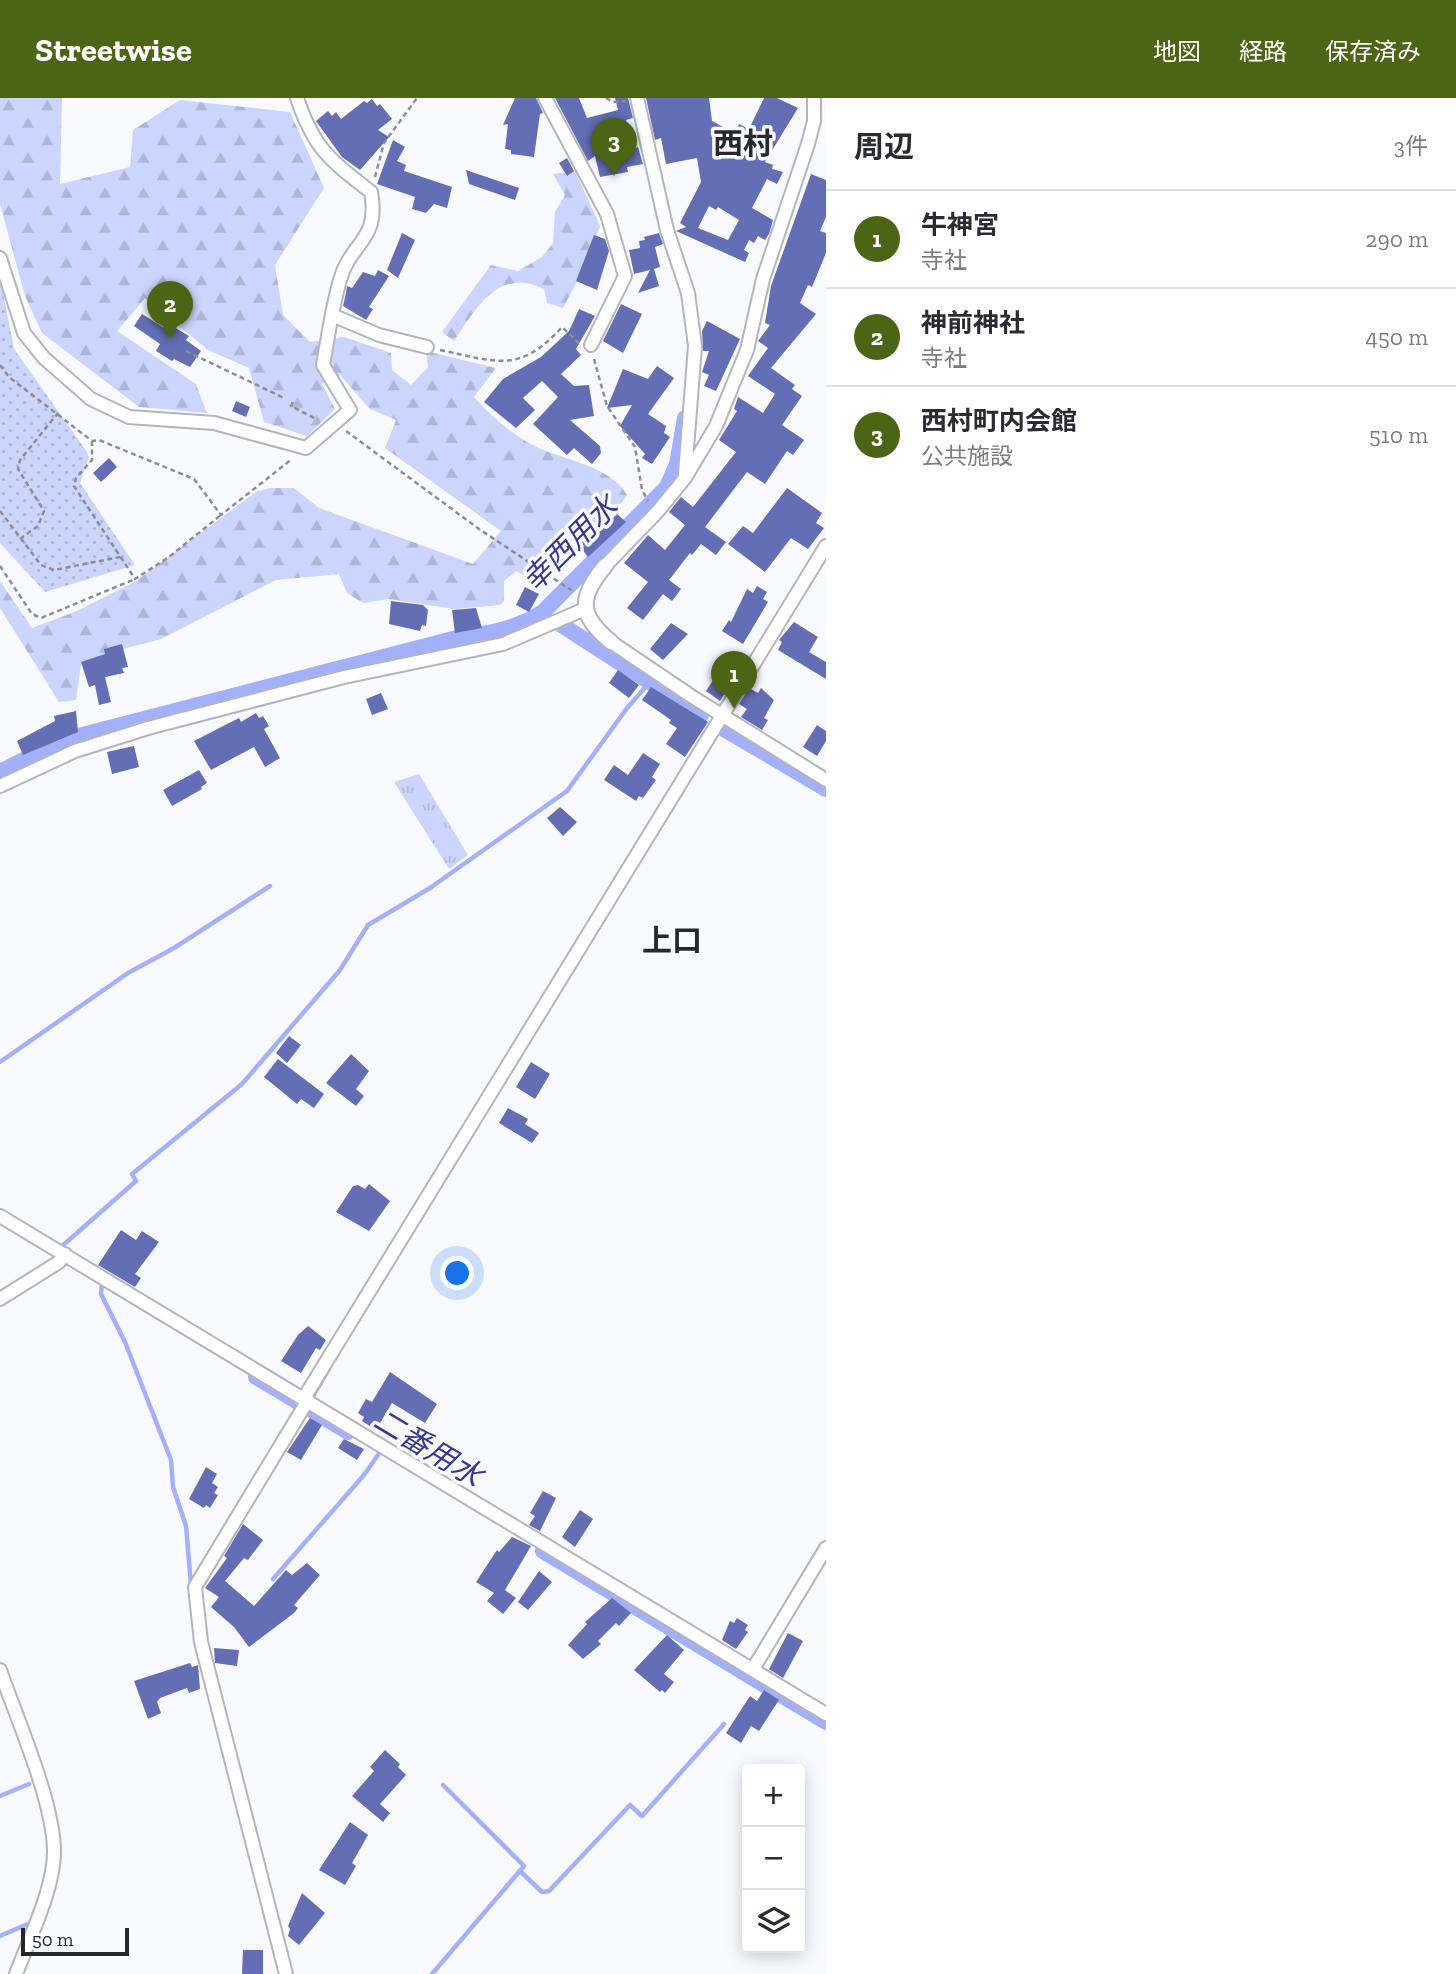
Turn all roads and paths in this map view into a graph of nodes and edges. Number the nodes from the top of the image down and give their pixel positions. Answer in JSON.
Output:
{"nodes":[{"id":1,"x":296,"y":98,"type":"edge"},
{"id":2,"x":416,"y":98,"type":"edge"},
{"id":3,"x":545,"y":98,"type":"edge"},
{"id":4,"x":606,"y":98,"type":"edge"},
{"id":5,"x":814,"y":98,"type":"edge"},
{"id":6,"x":632,"y":100,"type":"edge"},
{"id":7,"x":371,"y":192,"type":"junction"},
{"id":8,"x":0,"y":258,"type":"edge"},
{"id":9,"x":332,"y":315,"type":"junction"},
{"id":10,"x":591,"y":345,"type":"junction"},
{"id":11,"x":426,"y":347,"type":"joint"},
{"id":12,"x":186,"y":351,"type":"dead end"},
{"id":13,"x":0,"y":365,"type":"edge"},
{"id":14,"x":284,"y":398,"type":"dead end"},
{"id":15,"x":293,"y":402,"type":"dead end"},
{"id":16,"x":58,"y":412,"type":"junction"},
{"id":17,"x":310,"y":416,"type":"dead end"},
{"id":18,"x":335,"y":423,"type":"junction"},
{"id":19,"x":92,"y":440,"type":"junction"},
{"id":20,"x":306,"y":448,"type":"junction"},
{"id":21,"x":685,"y":478,"type":"junction"},
{"id":22,"x":648,"y":501,"type":"dead end"},
{"id":23,"x":0,"y":511,"type":"edge"},
{"id":24,"x":221,"y":514,"type":"junction"},
{"id":25,"x":20,"y":539,"type":"junction"},
{"id":26,"x":826,"y":547,"type":"edge"},
{"id":27,"x":121,"y":557,"type":"junction"},
{"id":28,"x":0,"y":566,"type":"edge"},
{"id":29,"x":605,"y":566,"type":"joint"},
{"id":30,"x":135,"y":579,"type":"junction"},
{"id":31,"x":575,"y":592,"type":"dead end"},
{"id":32,"x":585,"y":609,"type":"junction"},
{"id":33,"x":611,"y":642,"type":"joint"},
{"id":34,"x":721,"y":716,"type":"junction"},
{"id":35,"x":826,"y":780,"type":"edge"},
{"id":36,"x":0,"y":786,"type":"edge"},
{"id":37,"x":0,"y":1216,"type":"edge"},
{"id":38,"x":65,"y":1254,"type":"junction"},
{"id":39,"x":0,"y":1298,"type":"edge"},
{"id":40,"x":305,"y":1403,"type":"junction"},
{"id":41,"x":826,"y":1548,"type":"edge"},
{"id":42,"x":753,"y":1669,"type":"junction"},
{"id":43,"x":0,"y":1670,"type":"edge"},
{"id":44,"x":826,"y":1714,"type":"edge"},
{"id":45,"x":16,"y":1974,"type":"edge"},
{"id":46,"x":286,"y":1974,"type":"edge"}],
"edges":[{"from":1,"to":7,"type":"street"},
{"from":2,"to":7,"type":"path"},
{"from":3,"to":10,"type":"street"},
{"from":4,"to":6,"type":"path"},
{"from":5,"to":21,"type":"street"},
{"from":6,"to":21,"type":"street"},
{"from":7,"to":9,"type":"street"},
{"from":8,"to":20,"type":"street"},
{"from":9,"to":11,"type":"street"},
{"from":9,"to":18,"type":"street"},
{"from":10,"to":11,"type":"path"},
{"from":10,"to":22,"type":"path"},
{"from":12,"to":14,"type":"path"},
{"from":13,"to":16,"type":"path"},
{"from":15,"to":17,"type":"path"},
{"from":16,"to":19,"type":"path"},
{"from":16,"to":25,"type":"path"},
{"from":18,"to":20,"type":"street"},
{"from":18,"to":31,"type":"path"},
{"from":19,"to":24,"type":"path"},
{"from":19,"to":27,"type":"path"},
{"from":20,"to":24,"type":"path"},
{"from":21,"to":29,"type":"street"},
{"from":23,"to":25,"type":"path"},
{"from":24,"to":30,"type":"path"},
{"from":25,"to":27,"type":"path"},
{"from":26,"to":34,"type":"street"},
{"from":27,"to":30,"type":"path"},
{"from":28,"to":30,"type":"path"},
{"from":29,"to":32,"type":"street"},
{"from":32,"to":33,"type":"street"},
{"from":32,"to":36,"type":"street"},
{"from":33,"to":34,"type":"street"},
{"from":34,"to":35,"type":"street"},
{"from":34,"to":40,"type":"street"},
{"from":37,"to":38,"type":"street"},
{"from":38,"to":39,"type":"street"},
{"from":38,"to":40,"type":"street"},
{"from":40,"to":42,"type":"street"},
{"from":40,"to":46,"type":"street"},
{"from":41,"to":42,"type":"street"},
{"from":42,"to":44,"type":"street"},
{"from":43,"to":45,"type":"street"}]}
